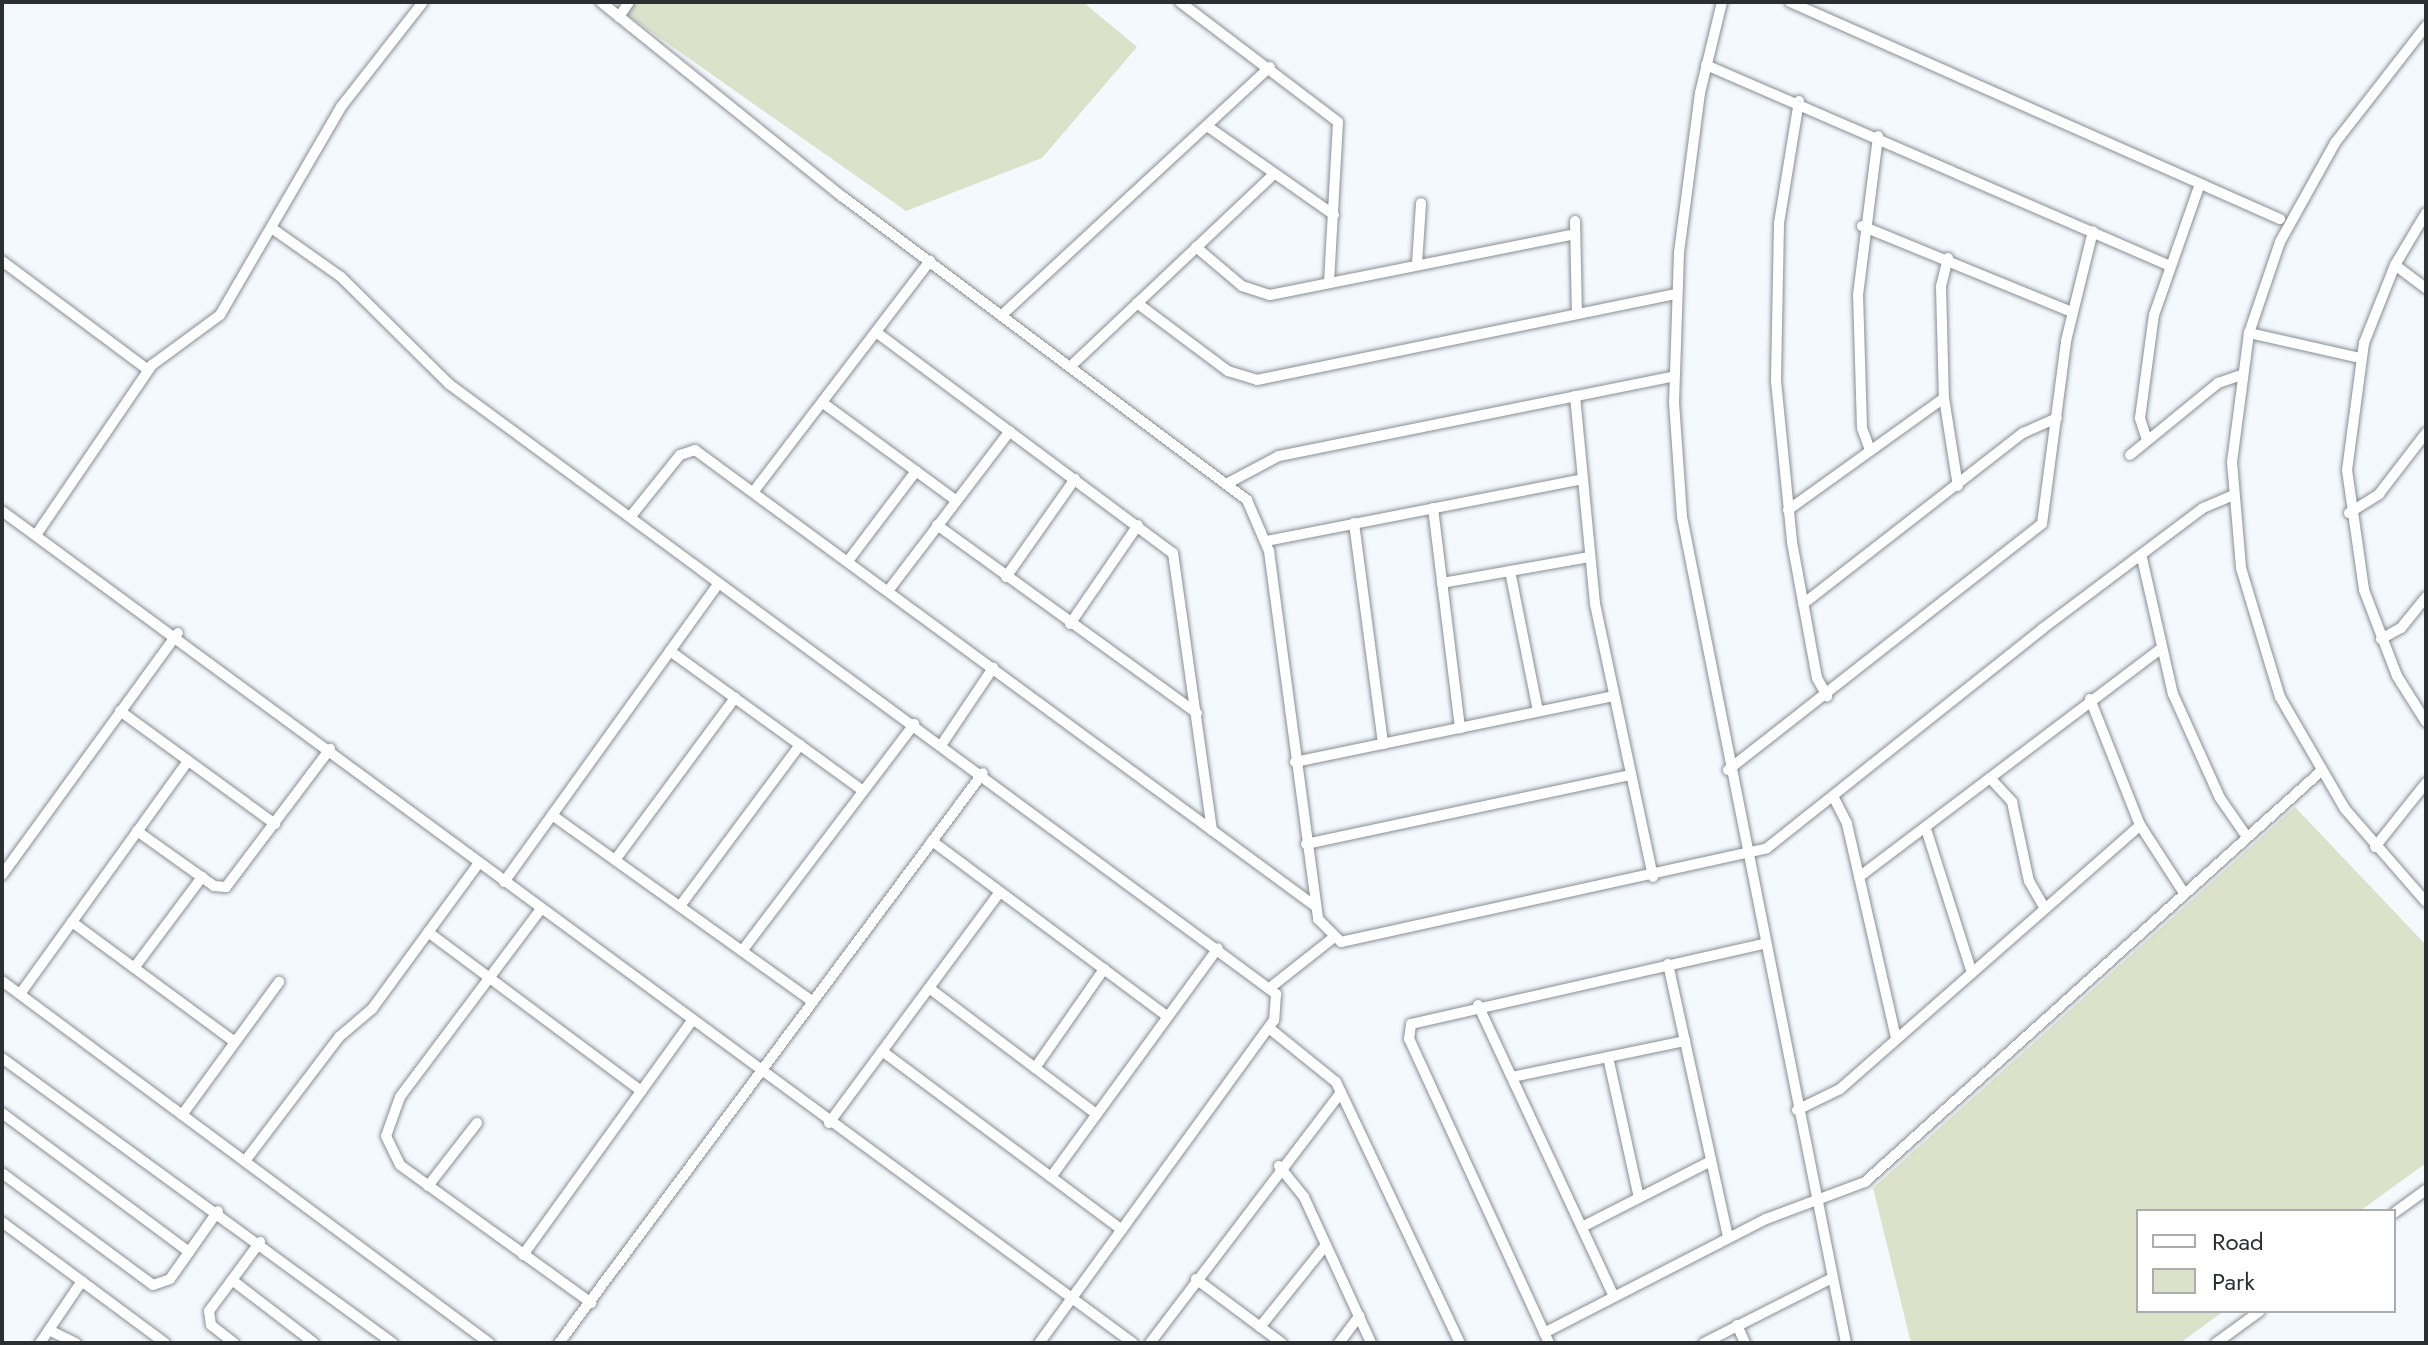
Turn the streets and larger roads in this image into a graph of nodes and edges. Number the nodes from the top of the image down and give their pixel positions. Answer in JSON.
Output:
{"nodes":[{"id":1,"x":423,"y":2,"type":"edge"},
{"id":2,"x":601,"y":2,"type":"edge"},
{"id":3,"x":629,"y":2,"type":"edge"},
{"id":4,"x":1180,"y":2,"type":"edge"},
{"id":5,"x":1722,"y":2,"type":"edge"},
{"id":6,"x":1790,"y":2,"type":"edge"},
{"id":7,"x":619,"y":17,"type":"junction"},
{"id":8,"x":2426,"y":26,"type":"edge"},
{"id":9,"x":1706,"y":65,"type":"junction"},
{"id":10,"x":1270,"y":67,"type":"junction"},
{"id":11,"x":1799,"y":101,"type":"junction"},
{"id":12,"x":1207,"y":126,"type":"junction"},
{"id":13,"x":1878,"y":136,"type":"junction"},
{"id":14,"x":1274,"y":174,"type":"junction"},
{"id":15,"x":2200,"y":184,"type":"junction"},
{"id":16,"x":1421,"y":203,"type":"dead end"},
{"id":17,"x":2426,"y":213,"type":"edge"},
{"id":18,"x":1334,"y":215,"type":"junction"},
{"id":19,"x":2280,"y":219,"type":"dead end"},
{"id":20,"x":1575,"y":221,"type":"dead end"},
{"id":21,"x":1862,"y":226,"type":"junction"},
{"id":22,"x":273,"y":229,"type":"junction"},
{"id":23,"x":2093,"y":231,"type":"junction"},
{"id":24,"x":1575,"y":234,"type":"junction"},
{"id":25,"x":1196,"y":247,"type":"junction"},
{"id":26,"x":1948,"y":258,"type":"junction"},
{"id":27,"x":2,"y":261,"type":"edge"},
{"id":28,"x":930,"y":261,"type":"junction"},
{"id":29,"x":1417,"y":264,"type":"junction"},
{"id":30,"x":2168,"y":265,"type":"junction"},
{"id":31,"x":2395,"y":265,"type":"junction"},
{"id":32,"x":1329,"y":283,"type":"junction"},
{"id":33,"x":2426,"y":288,"type":"edge"},
{"id":34,"x":1676,"y":294,"type":"junction"},
{"id":35,"x":1137,"y":303,"type":"junction"},
{"id":36,"x":2072,"y":312,"type":"junction"},
{"id":37,"x":1577,"y":313,"type":"junction"},
{"id":38,"x":1002,"y":315,"type":"junction"},
{"id":39,"x":876,"y":332,"type":"junction"},
{"id":40,"x":2249,"y":333,"type":"junction"},
{"id":41,"x":2360,"y":358,"type":"junction"},
{"id":42,"x":1071,"y":366,"type":"junction"},
{"id":43,"x":148,"y":370,"type":"junction"},
{"id":44,"x":2241,"y":375,"type":"junction"},
{"id":45,"x":1674,"y":376,"type":"junction"},
{"id":46,"x":1575,"y":396,"type":"junction"},
{"id":47,"x":1944,"y":398,"type":"junction"},
{"id":48,"x":823,"y":403,"type":"junction"},
{"id":49,"x":2057,"y":418,"type":"junction"},
{"id":50,"x":1010,"y":431,"type":"junction"},
{"id":51,"x":2426,"y":433,"type":"edge"},
{"id":52,"x":2147,"y":440,"type":"junction"},
{"id":53,"x":1870,"y":450,"type":"junction"},
{"id":54,"x":2130,"y":455,"type":"dead end"},
{"id":55,"x":916,"y":471,"type":"junction"},
{"id":56,"x":1075,"y":479,"type":"junction"},
{"id":57,"x":1583,"y":479,"type":"junction"},
{"id":58,"x":1230,"y":482,"type":"junction"},
{"id":59,"x":1958,"y":486,"type":"junction"},
{"id":60,"x":754,"y":491,"type":"junction"},
{"id":61,"x":2233,"y":495,"type":"junction"},
{"id":62,"x":954,"y":499,"type":"junction"},
{"id":63,"x":1433,"y":508,"type":"junction"},
{"id":64,"x":1788,"y":510,"type":"junction"},
{"id":65,"x":2,"y":511,"type":"edge"},
{"id":66,"x":2349,"y":513,"type":"junction"},
{"id":67,"x":631,"y":516,"type":"junction"},
{"id":68,"x":1354,"y":523,"type":"junction"},
{"id":69,"x":937,"y":525,"type":"junction"},
{"id":70,"x":1138,"y":525,"type":"junction"},
{"id":71,"x":36,"y":535,"type":"junction"},
{"id":72,"x":1267,"y":541,"type":"junction"},
{"id":73,"x":1589,"y":557,"type":"junction"},
{"id":74,"x":2142,"y":558,"type":"junction"},
{"id":75,"x":848,"y":561,"type":"junction"},
{"id":76,"x":1510,"y":571,"type":"junction"},
{"id":77,"x":1006,"y":577,"type":"junction"},
{"id":78,"x":1442,"y":583,"type":"junction"},
{"id":79,"x":717,"y":586,"type":"junction"},
{"id":80,"x":888,"y":591,"type":"junction"},
{"id":81,"x":2426,"y":597,"type":"edge"},
{"id":82,"x":1803,"y":604,"type":"junction"},
{"id":83,"x":1070,"y":624,"type":"junction"},
{"id":84,"x":178,"y":633,"type":"junction"},
{"id":85,"x":2381,"y":639,"type":"junction"},
{"id":86,"x":2162,"y":648,"type":"junction"},
{"id":87,"x":670,"y":651,"type":"junction"},
{"id":88,"x":993,"y":668,"type":"junction"},
{"id":89,"x":1613,"y":696,"type":"junction"},
{"id":90,"x":1827,"y":696,"type":"junction"},
{"id":91,"x":735,"y":698,"type":"junction"},
{"id":92,"x":2090,"y":699,"type":"junction"},
{"id":93,"x":120,"y":711,"type":"junction"},
{"id":94,"x":1538,"y":711,"type":"junction"},
{"id":95,"x":1197,"y":713,"type":"junction"},
{"id":96,"x":2426,"y":722,"type":"edge"},
{"id":97,"x":914,"y":724,"type":"junction"},
{"id":98,"x":1460,"y":728,"type":"junction"},
{"id":99,"x":942,"y":744,"type":"junction"},
{"id":100,"x":1383,"y":744,"type":"junction"},
{"id":101,"x":800,"y":745,"type":"junction"},
{"id":102,"x":330,"y":749,"type":"junction"},
{"id":103,"x":188,"y":761,"type":"junction"},
{"id":104,"x":1295,"y":762,"type":"junction"},
{"id":105,"x":1728,"y":770,"type":"junction"},
{"id":106,"x":2320,"y":772,"type":"junction"},
{"id":107,"x":983,"y":773,"type":"junction"},
{"id":108,"x":1630,"y":775,"type":"junction"},
{"id":109,"x":1990,"y":778,"type":"junction"},
{"id":110,"x":2426,"y":783,"type":"edge"},
{"id":111,"x":862,"y":790,"type":"junction"},
{"id":112,"x":1834,"y":798,"type":"junction"},
{"id":113,"x":552,"y":815,"type":"junction"},
{"id":114,"x":275,"y":824,"type":"junction"},
{"id":115,"x":2140,"y":825,"type":"junction"},
{"id":116,"x":1926,"y":829,"type":"junction"},
{"id":117,"x":1212,"y":830,"type":"junction"},
{"id":118,"x":137,"y":831,"type":"junction"},
{"id":119,"x":2247,"y":837,"type":"junction"},
{"id":120,"x":932,"y":841,"type":"junction"},
{"id":121,"x":1306,"y":844,"type":"junction"},
{"id":122,"x":2375,"y":847,"type":"junction"},
{"id":123,"x":1745,"y":857,"type":"junction"},
{"id":124,"x":615,"y":860,"type":"junction"},
{"id":125,"x":479,"y":863,"type":"junction"},
{"id":126,"x":2,"y":875,"type":"edge"},
{"id":127,"x":202,"y":877,"type":"junction"},
{"id":128,"x":1653,"y":877,"type":"junction"},
{"id":129,"x":1859,"y":877,"type":"junction"},
{"id":130,"x":504,"y":882,"type":"junction"},
{"id":131,"x":1000,"y":892,"type":"junction"},
{"id":132,"x":2184,"y":893,"type":"junction"},
{"id":133,"x":2426,"y":902,"type":"edge"},
{"id":134,"x":2043,"y":905,"type":"junction"},
{"id":135,"x":680,"y":906,"type":"junction"},
{"id":136,"x":1315,"y":906,"type":"junction"},
{"id":137,"x":541,"y":909,"type":"junction"},
{"id":138,"x":72,"y":922,"type":"junction"},
{"id":139,"x":428,"y":932,"type":"junction"},
{"id":140,"x":1333,"y":938,"type":"junction"},
{"id":141,"x":1763,"y":944,"type":"junction"},
{"id":142,"x":1218,"y":948,"type":"junction"},
{"id":143,"x":742,"y":951,"type":"junction"},
{"id":144,"x":1668,"y":964,"type":"junction"},
{"id":145,"x":134,"y":968,"type":"junction"},
{"id":146,"x":1104,"y":969,"type":"junction"},
{"id":147,"x":1971,"y":970,"type":"junction"},
{"id":148,"x":488,"y":980,"type":"junction"},
{"id":149,"x":2,"y":981,"type":"edge"},
{"id":150,"x":279,"y":982,"type":"dead end"},
{"id":151,"x":1271,"y":987,"type":"junction"},
{"id":152,"x":929,"y":988,"type":"junction"},
{"id":153,"x":20,"y":994,"type":"junction"},
{"id":154,"x":813,"y":1002,"type":"junction"},
{"id":155,"x":1478,"y":1005,"type":"junction"},
{"id":156,"x":1168,"y":1017,"type":"junction"},
{"id":157,"x":691,"y":1022,"type":"junction"},
{"id":158,"x":1269,"y":1028,"type":"junction"},
{"id":159,"x":1896,"y":1038,"type":"junction"},
{"id":160,"x":1685,"y":1041,"type":"junction"},
{"id":161,"x":235,"y":1042,"type":"junction"},
{"id":162,"x":882,"y":1051,"type":"junction"},
{"id":163,"x":1608,"y":1057,"type":"junction"},
{"id":164,"x":2,"y":1058,"type":"edge"},
{"id":165,"x":1035,"y":1068,"type":"junction"},
{"id":166,"x":762,"y":1072,"type":"junction"},
{"id":167,"x":1512,"y":1077,"type":"junction"},
{"id":168,"x":641,"y":1091,"type":"junction"},
{"id":169,"x":1341,"y":1092,"type":"junction"},
{"id":170,"x":1797,"y":1110,"type":"junction"},
{"id":171,"x":2,"y":1113,"type":"edge"},
{"id":172,"x":1096,"y":1114,"type":"junction"},
{"id":173,"x":182,"y":1115,"type":"junction"},
{"id":174,"x":477,"y":1123,"type":"dead end"},
{"id":175,"x":829,"y":1123,"type":"junction"},
{"id":176,"x":245,"y":1161,"type":"junction"},
{"id":177,"x":1711,"y":1161,"type":"junction"},
{"id":178,"x":1279,"y":1166,"type":"junction"},
{"id":179,"x":2,"y":1173,"type":"edge"},
{"id":180,"x":1051,"y":1177,"type":"junction"},
{"id":181,"x":428,"y":1186,"type":"junction"},
{"id":182,"x":2426,"y":1190,"type":"edge"},
{"id":183,"x":1639,"y":1198,"type":"junction"},
{"id":184,"x":1816,"y":1203,"type":"junction"},
{"id":185,"x":218,"y":1211,"type":"junction"},
{"id":186,"x":2396,"y":1212,"type":"edge"},
{"id":187,"x":2,"y":1222,"type":"edge"},
{"id":188,"x":1582,"y":1227,"type":"junction"},
{"id":189,"x":1122,"y":1230,"type":"junction"},
{"id":190,"x":1728,"y":1238,"type":"junction"},
{"id":191,"x":260,"y":1242,"type":"junction"},
{"id":192,"x":1326,"y":1245,"type":"junction"},
{"id":193,"x":189,"y":1252,"type":"junction"},
{"id":194,"x":523,"y":1255,"type":"junction"},
{"id":195,"x":1832,"y":1278,"type":"junction"},
{"id":196,"x":1196,"y":1279,"type":"junction"},
{"id":197,"x":232,"y":1280,"type":"junction"},
{"id":198,"x":82,"y":1281,"type":"junction"},
{"id":199,"x":1614,"y":1297,"type":"junction"},
{"id":200,"x":1071,"y":1299,"type":"junction"},
{"id":201,"x":591,"y":1303,"type":"junction"},
{"id":202,"x":2257,"y":1313,"type":"edge"},
{"id":203,"x":1359,"y":1316,"type":"junction"},
{"id":204,"x":1737,"y":1325,"type":"junction"},
{"id":205,"x":1260,"y":1327,"type":"junction"},
{"id":206,"x":49,"y":1330,"type":"junction"},
{"id":207,"x":1546,"y":1338,"type":"edge"},
{"id":208,"x":40,"y":1343,"type":"edge"},
{"id":209,"x":76,"y":1343,"type":"edge"},
{"id":210,"x":165,"y":1343,"type":"edge"},
{"id":211,"x":234,"y":1343,"type":"edge"},
{"id":212,"x":314,"y":1343,"type":"edge"},
{"id":213,"x":393,"y":1343,"type":"edge"},
{"id":214,"x":489,"y":1343,"type":"edge"},
{"id":215,"x":559,"y":1343,"type":"edge"},
{"id":216,"x":1039,"y":1343,"type":"edge"},
{"id":217,"x":1133,"y":1343,"type":"edge"},
{"id":218,"x":1150,"y":1343,"type":"edge"},
{"id":219,"x":1282,"y":1343,"type":"edge"},
{"id":220,"x":1339,"y":1343,"type":"edge"},
{"id":221,"x":1371,"y":1343,"type":"edge"},
{"id":222,"x":1460,"y":1343,"type":"edge"},
{"id":223,"x":1704,"y":1343,"type":"edge"},
{"id":224,"x":1745,"y":1343,"type":"edge"},
{"id":225,"x":1846,"y":1343,"type":"edge"},
{"id":226,"x":2216,"y":1343,"type":"edge"}],
"edges":[{"from":1,"to":22,"type":"street"},
{"from":2,"to":7,"type":"street"},
{"from":3,"to":7,"type":"street"},
{"from":4,"to":10,"type":"street"},
{"from":5,"to":9,"type":"street"},
{"from":6,"to":15,"type":"street"},
{"from":7,"to":28,"type":"street"},
{"from":8,"to":40,"type":"street"},
{"from":9,"to":11,"type":"street"},
{"from":9,"to":34,"type":"street"},
{"from":10,"to":12,"type":"street"},
{"from":10,"to":18,"type":"street"},
{"from":11,"to":13,"type":"street"},
{"from":11,"to":64,"type":"street"},
{"from":12,"to":14,"type":"street"},
{"from":12,"to":38,"type":"street"},
{"from":13,"to":21,"type":"street"},
{"from":13,"to":23,"type":"street"},
{"from":14,"to":18,"type":"street"},
{"from":14,"to":25,"type":"street"},
{"from":15,"to":19,"type":"street"},
{"from":15,"to":30,"type":"street"},
{"from":16,"to":29,"type":"street"},
{"from":17,"to":31,"type":"street"},
{"from":18,"to":32,"type":"street"},
{"from":20,"to":24,"type":"street"},
{"from":21,"to":26,"type":"street"},
{"from":21,"to":53,"type":"street"},
{"from":22,"to":43,"type":"street"},
{"from":22,"to":67,"type":"street"},
{"from":23,"to":30,"type":"street"},
{"from":23,"to":36,"type":"street"},
{"from":24,"to":29,"type":"street"},
{"from":24,"to":37,"type":"street"},
{"from":25,"to":32,"type":"street"},
{"from":25,"to":35,"type":"street"},
{"from":26,"to":36,"type":"street"},
{"from":26,"to":47,"type":"street"},
{"from":27,"to":43,"type":"street"},
{"from":28,"to":38,"type":"street"},
{"from":28,"to":39,"type":"street"},
{"from":29,"to":32,"type":"street"},
{"from":30,"to":52,"type":"street"},
{"from":31,"to":33,"type":"street"},
{"from":31,"to":41,"type":"street"},
{"from":34,"to":37,"type":"street"},
{"from":34,"to":45,"type":"street"},
{"from":35,"to":37,"type":"street"},
{"from":35,"to":42,"type":"street"},
{"from":36,"to":49,"type":"street"},
{"from":38,"to":42,"type":"street"},
{"from":39,"to":48,"type":"street"},
{"from":39,"to":50,"type":"street"},
{"from":40,"to":41,"type":"street"},
{"from":40,"to":44,"type":"street"},
{"from":41,"to":66,"type":"street"},
{"from":42,"to":58,"type":"street"},
{"from":43,"to":71,"type":"street"},
{"from":44,"to":52,"type":"street"},
{"from":44,"to":61,"type":"street"},
{"from":45,"to":46,"type":"street"},
{"from":45,"to":105,"type":"street"},
{"from":46,"to":57,"type":"street"},
{"from":46,"to":58,"type":"street"},
{"from":47,"to":53,"type":"street"},
{"from":47,"to":59,"type":"street"},
{"from":48,"to":55,"type":"street"},
{"from":48,"to":60,"type":"street"},
{"from":49,"to":59,"type":"street"},
{"from":49,"to":90,"type":"street"},
{"from":50,"to":56,"type":"street"},
{"from":50,"to":62,"type":"street"},
{"from":51,"to":66,"type":"street"},
{"from":52,"to":54,"type":"street"},
{"from":53,"to":64,"type":"street"},
{"from":55,"to":62,"type":"street"},
{"from":55,"to":75,"type":"street"},
{"from":56,"to":70,"type":"street"},
{"from":56,"to":77,"type":"street"},
{"from":57,"to":63,"type":"street"},
{"from":57,"to":73,"type":"street"},
{"from":58,"to":72,"type":"street"},
{"from":59,"to":82,"type":"street"},
{"from":60,"to":67,"type":"street"},
{"from":60,"to":75,"type":"street"},
{"from":61,"to":74,"type":"street"},
{"from":61,"to":106,"type":"street"},
{"from":62,"to":69,"type":"street"},
{"from":63,"to":68,"type":"street"},
{"from":63,"to":78,"type":"street"},
{"from":64,"to":82,"type":"street"},
{"from":65,"to":71,"type":"street"},
{"from":66,"to":85,"type":"street"},
{"from":67,"to":79,"type":"street"},
{"from":68,"to":72,"type":"street"},
{"from":68,"to":100,"type":"street"},
{"from":69,"to":77,"type":"street"},
{"from":69,"to":80,"type":"street"},
{"from":70,"to":83,"type":"street"},
{"from":70,"to":95,"type":"street"},
{"from":71,"to":84,"type":"street"},
{"from":72,"to":104,"type":"street"},
{"from":73,"to":76,"type":"street"},
{"from":73,"to":89,"type":"street"},
{"from":74,"to":86,"type":"street"},
{"from":74,"to":112,"type":"street"},
{"from":75,"to":80,"type":"street"},
{"from":76,"to":78,"type":"street"},
{"from":76,"to":94,"type":"street"},
{"from":77,"to":83,"type":"street"},
{"from":78,"to":98,"type":"street"},
{"from":79,"to":87,"type":"street"},
{"from":79,"to":97,"type":"street"},
{"from":80,"to":88,"type":"street"},
{"from":81,"to":85,"type":"street"},
{"from":82,"to":90,"type":"street"},
{"from":83,"to":95,"type":"street"},
{"from":84,"to":93,"type":"street"},
{"from":84,"to":102,"type":"street"},
{"from":85,"to":96,"type":"street"},
{"from":86,"to":92,"type":"street"},
{"from":86,"to":119,"type":"street"},
{"from":87,"to":91,"type":"street"},
{"from":87,"to":113,"type":"street"},
{"from":88,"to":99,"type":"street"},
{"from":88,"to":117,"type":"street"},
{"from":89,"to":94,"type":"street"},
{"from":89,"to":108,"type":"street"},
{"from":90,"to":105,"type":"street"},
{"from":91,"to":101,"type":"street"},
{"from":91,"to":124,"type":"street"},
{"from":92,"to":109,"type":"street"},
{"from":92,"to":115,"type":"street"},
{"from":93,"to":103,"type":"street"},
{"from":93,"to":126,"type":"street"},
{"from":94,"to":98,"type":"street"},
{"from":95,"to":117,"type":"street"},
{"from":97,"to":99,"type":"street"},
{"from":97,"to":111,"type":"street"},
{"from":98,"to":100,"type":"street"},
{"from":99,"to":107,"type":"street"},
{"from":100,"to":104,"type":"street"},
{"from":101,"to":111,"type":"street"},
{"from":101,"to":135,"type":"street"},
{"from":102,"to":114,"type":"street"},
{"from":102,"to":125,"type":"street"},
{"from":103,"to":114,"type":"street"},
{"from":103,"to":118,"type":"street"},
{"from":104,"to":121,"type":"street"},
{"from":105,"to":123,"type":"street"},
{"from":106,"to":119,"type":"street"},
{"from":106,"to":122,"type":"street"},
{"from":107,"to":120,"type":"street"},
{"from":107,"to":142,"type":"street"},
{"from":108,"to":121,"type":"street"},
{"from":108,"to":128,"type":"street"},
{"from":109,"to":116,"type":"street"},
{"from":109,"to":134,"type":"street"},
{"from":110,"to":122,"type":"street"},
{"from":111,"to":143,"type":"street"},
{"from":112,"to":123,"type":"street"},
{"from":112,"to":129,"type":"street"},
{"from":113,"to":124,"type":"street"},
{"from":113,"to":130,"type":"street"},
{"from":114,"to":127,"type":"street"},
{"from":115,"to":132,"type":"street"},
{"from":115,"to":134,"type":"street"},
{"from":116,"to":129,"type":"street"},
{"from":116,"to":147,"type":"street"},
{"from":117,"to":136,"type":"street"},
{"from":118,"to":127,"type":"street"},
{"from":118,"to":138,"type":"street"},
{"from":119,"to":132,"type":"street"},
{"from":120,"to":131,"type":"street"},
{"from":120,"to":154,"type":"street"},
{"from":121,"to":136,"type":"street"},
{"from":122,"to":133,"type":"street"},
{"from":123,"to":128,"type":"street"},
{"from":123,"to":141,"type":"street"},
{"from":124,"to":135,"type":"street"},
{"from":125,"to":130,"type":"street"},
{"from":125,"to":139,"type":"street"},
{"from":127,"to":145,"type":"street"},
{"from":128,"to":140,"type":"street"},
{"from":129,"to":159,"type":"street"},
{"from":130,"to":137,"type":"street"},
{"from":131,"to":146,"type":"street"},
{"from":131,"to":152,"type":"street"},
{"from":132,"to":184,"type":"street"},
{"from":134,"to":147,"type":"street"},
{"from":135,"to":143,"type":"street"},
{"from":136,"to":140,"type":"street"},
{"from":137,"to":148,"type":"street"},
{"from":137,"to":157,"type":"street"},
{"from":138,"to":145,"type":"street"},
{"from":138,"to":153,"type":"street"},
{"from":139,"to":148,"type":"street"},
{"from":139,"to":176,"type":"street"},
{"from":140,"to":151,"type":"street"},
{"from":141,"to":144,"type":"street"},
{"from":141,"to":170,"type":"street"},
{"from":142,"to":151,"type":"street"},
{"from":142,"to":156,"type":"street"},
{"from":143,"to":154,"type":"street"},
{"from":144,"to":155,"type":"street"},
{"from":144,"to":160,"type":"street"},
{"from":145,"to":161,"type":"street"},
{"from":146,"to":156,"type":"street"},
{"from":146,"to":165,"type":"street"},
{"from":147,"to":159,"type":"street"},
{"from":148,"to":168,"type":"street"},
{"from":148,"to":181,"type":"street"},
{"from":149,"to":153,"type":"street"},
{"from":150,"to":161,"type":"street"},
{"from":151,"to":158,"type":"street"},
{"from":152,"to":162,"type":"street"},
{"from":152,"to":165,"type":"street"},
{"from":153,"to":173,"type":"street"},
{"from":154,"to":166,"type":"street"},
{"from":155,"to":167,"type":"street"},
{"from":155,"to":207,"type":"street"},
{"from":156,"to":172,"type":"street"},
{"from":157,"to":166,"type":"street"},
{"from":157,"to":168,"type":"street"},
{"from":158,"to":169,"type":"street"},
{"from":158,"to":189,"type":"street"},
{"from":159,"to":170,"type":"street"},
{"from":160,"to":163,"type":"street"},
{"from":160,"to":177,"type":"street"},
{"from":161,"to":173,"type":"street"},
{"from":162,"to":175,"type":"street"},
{"from":162,"to":180,"type":"street"},
{"from":163,"to":167,"type":"street"},
{"from":163,"to":183,"type":"street"},
{"from":164,"to":185,"type":"street"},
{"from":165,"to":172,"type":"street"},
{"from":166,"to":175,"type":"street"},
{"from":166,"to":201,"type":"street"},
{"from":167,"to":188,"type":"street"},
{"from":168,"to":194,"type":"street"},
{"from":169,"to":178,"type":"street"},
{"from":169,"to":222,"type":"street"},
{"from":170,"to":184,"type":"street"},
{"from":171,"to":193,"type":"street"},
{"from":172,"to":180,"type":"street"},
{"from":173,"to":176,"type":"street"},
{"from":174,"to":181,"type":"street"},
{"from":175,"to":200,"type":"street"},
{"from":176,"to":214,"type":"street"},
{"from":177,"to":183,"type":"street"},
{"from":177,"to":190,"type":"street"},
{"from":178,"to":192,"type":"street"},
{"from":178,"to":196,"type":"street"},
{"from":179,"to":193,"type":"street"},
{"from":180,"to":189,"type":"street"},
{"from":181,"to":194,"type":"street"},
{"from":182,"to":186,"type":"street"},
{"from":183,"to":188,"type":"street"},
{"from":184,"to":190,"type":"street"},
{"from":184,"to":195,"type":"street"},
{"from":185,"to":191,"type":"street"},
{"from":185,"to":193,"type":"street"},
{"from":187,"to":198,"type":"street"},
{"from":188,"to":199,"type":"street"},
{"from":189,"to":200,"type":"street"},
{"from":190,"to":199,"type":"street"},
{"from":191,"to":197,"type":"street"},
{"from":191,"to":213,"type":"street"},
{"from":192,"to":203,"type":"street"},
{"from":192,"to":205,"type":"street"},
{"from":194,"to":201,"type":"street"},
{"from":195,"to":204,"type":"street"},
{"from":195,"to":225,"type":"street"},
{"from":196,"to":205,"type":"street"},
{"from":196,"to":218,"type":"street"},
{"from":197,"to":211,"type":"street"},
{"from":197,"to":212,"type":"street"},
{"from":198,"to":206,"type":"street"},
{"from":198,"to":210,"type":"street"},
{"from":199,"to":207,"type":"street"},
{"from":200,"to":216,"type":"street"},
{"from":200,"to":217,"type":"street"},
{"from":201,"to":215,"type":"street"},
{"from":202,"to":226,"type":"street"},
{"from":203,"to":220,"type":"street"},
{"from":203,"to":221,"type":"street"},
{"from":204,"to":223,"type":"street"},
{"from":204,"to":224,"type":"street"},
{"from":205,"to":219,"type":"street"},
{"from":206,"to":208,"type":"street"},
{"from":206,"to":209,"type":"street"}]}
